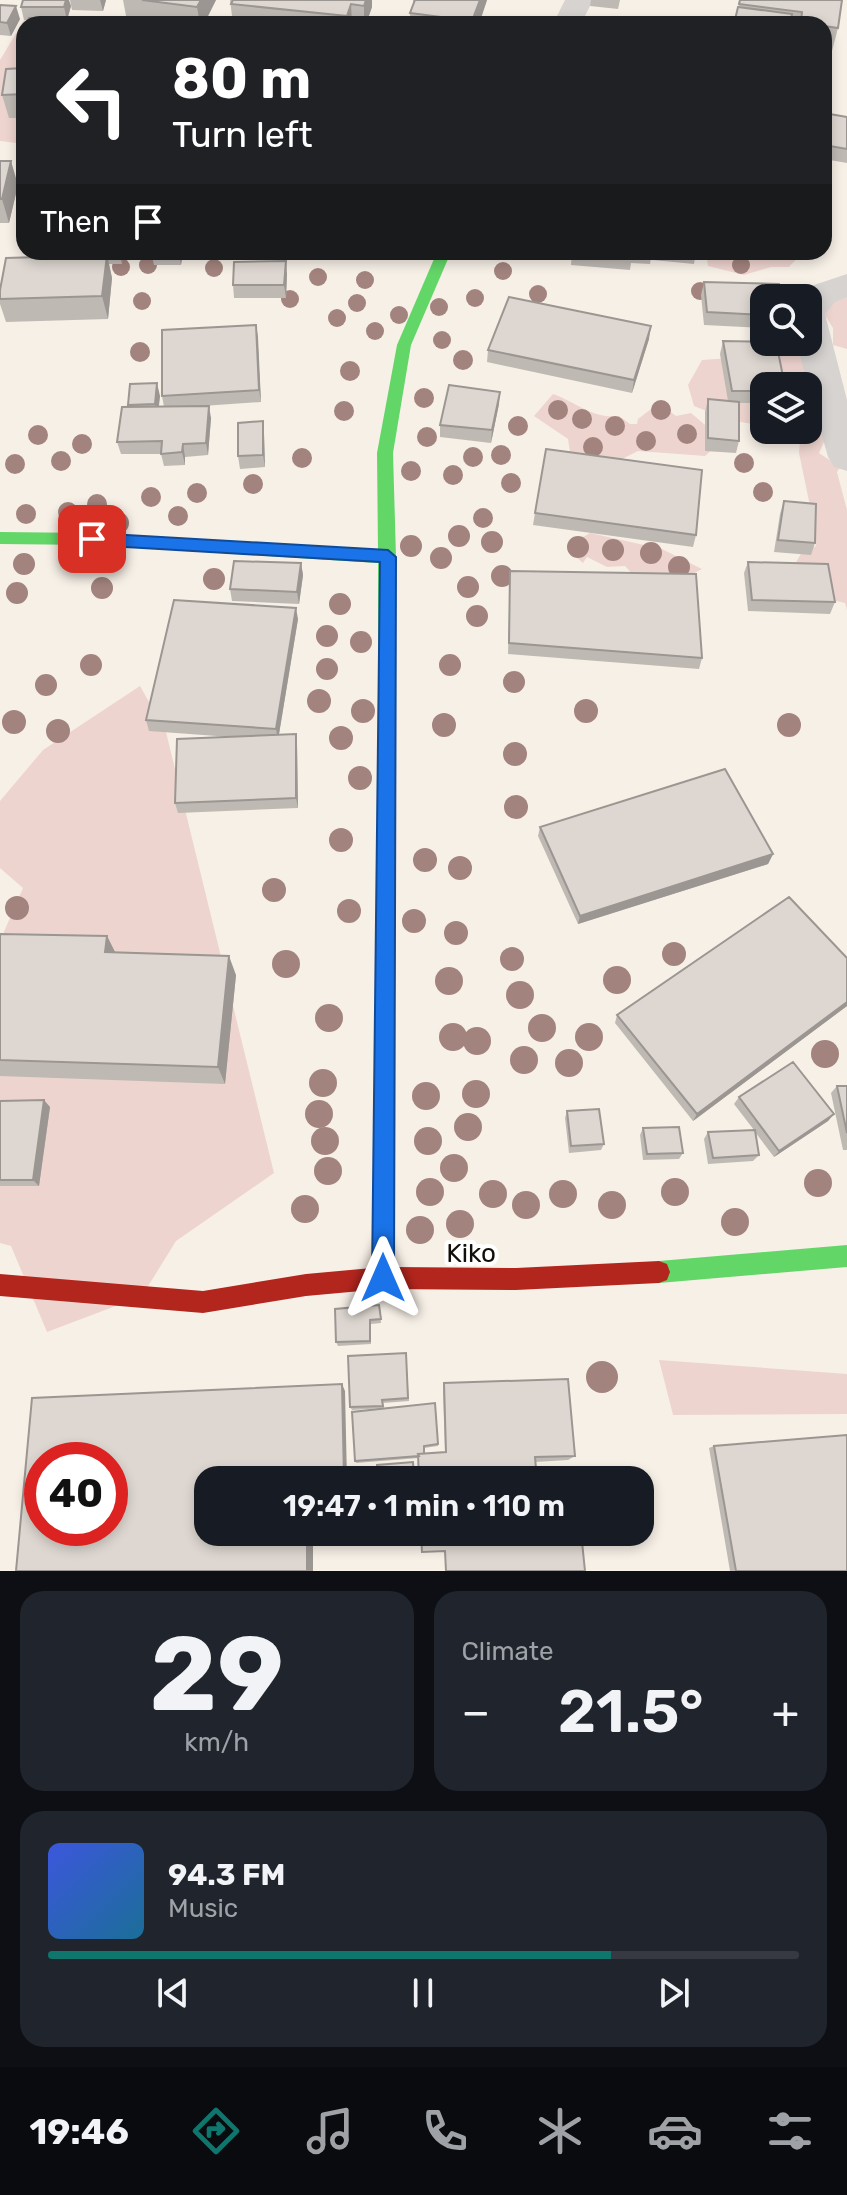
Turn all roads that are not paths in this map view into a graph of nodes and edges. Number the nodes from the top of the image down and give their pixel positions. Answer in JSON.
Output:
{"nodes":[{"id":1,"x":441,"y":260,"type":"edge"},
{"id":2,"x":847,"y":285,"type":"edge"},
{"id":3,"x":822,"y":295,"type":"edge"},
{"id":4,"x":817,"y":356,"type":"edge"},
{"id":5,"x":847,"y":457,"type":"edge"},
{"id":6,"x":0,"y":538,"type":"edge"},
{"id":7,"x":388,"y":557,"type":"junction"},
{"id":8,"x":847,"y":1256,"type":"edge"},
{"id":9,"x":383,"y":1278,"type":"junction"},
{"id":10,"x":0,"y":1285,"type":"edge"}],
"edges":[{"from":1,"to":7,"type":"street"},
{"from":2,"to":3,"type":"street"},
{"from":4,"to":5,"type":"street"},
{"from":6,"to":7,"type":"street"},
{"from":7,"to":9,"type":"street"},
{"from":8,"to":9,"type":"street","name":"Kiko"},
{"from":9,"to":10,"type":"street","name":"Kiko"}]}
